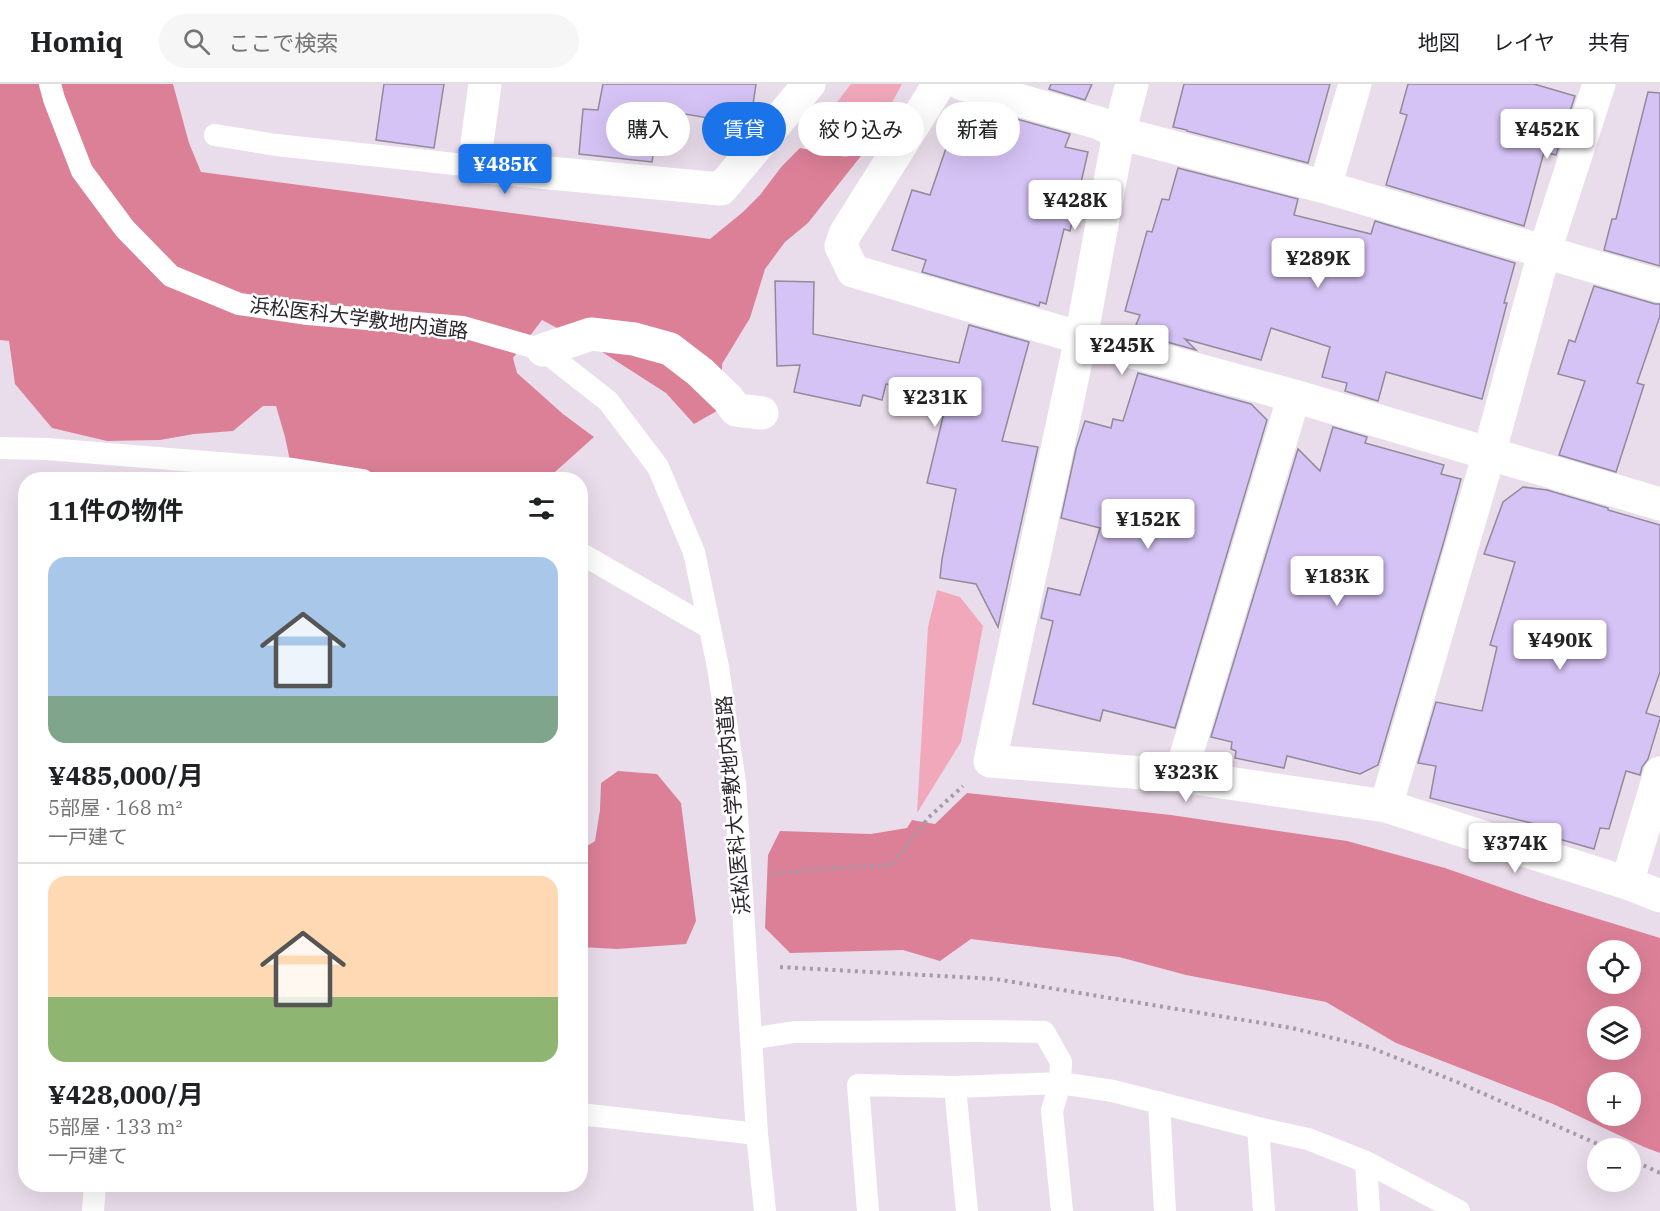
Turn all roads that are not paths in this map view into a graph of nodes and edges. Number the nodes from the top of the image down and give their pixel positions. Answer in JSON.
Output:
{"nodes":[{"id":1,"x":50,"y":84,"type":"edge"},
{"id":2,"x":485,"y":84,"type":"edge"},
{"id":3,"x":809,"y":84,"type":"edge"},
{"id":4,"x":939,"y":84,"type":"edge"},
{"id":5,"x":962,"y":84,"type":"edge"},
{"id":6,"x":1132,"y":84,"type":"edge"},
{"id":7,"x":1355,"y":84,"type":"edge"},
{"id":8,"x":1599,"y":84,"type":"edge"},
{"id":9,"x":1119,"y":133,"type":"junction"},
{"id":10,"x":215,"y":135,"type":"dead end"},
{"id":11,"x":474,"y":166,"type":"junction"},
{"id":12,"x":1325,"y":187,"type":"junction"},
{"id":13,"x":1544,"y":253,"type":"junction"},
{"id":14,"x":1660,"y":286,"type":"edge"},
{"id":15,"x":1081,"y":338,"type":"junction"},
{"id":16,"x":543,"y":350,"type":"junction"},
{"id":17,"x":1294,"y":396,"type":"junction"},
{"id":18,"x":762,"y":413,"type":"dead end"},
{"id":19,"x":0,"y":448,"type":"edge"},
{"id":20,"x":1489,"y":454,"type":"junction"},
{"id":21,"x":312,"y":472,"type":"edge"},
{"id":22,"x":1660,"y":504,"type":"edge"},
{"id":23,"x":588,"y":558,"type":"edge"},
{"id":24,"x":710,"y":628,"type":"junction"},
{"id":25,"x":1660,"y":773,"type":"edge"},
{"id":26,"x":1180,"y":776,"type":"junction"},
{"id":27,"x":1386,"y":806,"type":"junction"},
{"id":28,"x":1627,"y":882,"type":"junction"},
{"id":29,"x":1660,"y":896,"type":"edge"},
{"id":30,"x":752,"y":1039,"type":"junction"},
{"id":31,"x":1060,"y":1083,"type":"junction"},
{"id":32,"x":955,"y":1087,"type":"junction"},
{"id":33,"x":1159,"y":1102,"type":"junction"},
{"id":34,"x":588,"y":1115,"type":"edge"},
{"id":35,"x":1258,"y":1128,"type":"junction"},
{"id":36,"x":757,"y":1134,"type":"junction"},
{"id":37,"x":1366,"y":1162,"type":"junction"},
{"id":38,"x":94,"y":1192,"type":"edge"},
{"id":39,"x":93,"y":1211,"type":"edge"},
{"id":40,"x":765,"y":1211,"type":"edge"},
{"id":41,"x":868,"y":1211,"type":"edge"},
{"id":42,"x":967,"y":1211,"type":"edge"},
{"id":43,"x":1062,"y":1211,"type":"edge"},
{"id":44,"x":1165,"y":1211,"type":"edge"},
{"id":45,"x":1264,"y":1211,"type":"edge"},
{"id":46,"x":1369,"y":1211,"type":"edge"},
{"id":47,"x":1460,"y":1211,"type":"edge"}],
"edges":[{"from":1,"to":16,"type":"lane","name":"浜松医科大学敷地内道路"},
{"from":2,"to":11,"type":"street"},
{"from":3,"to":11,"type":"street"},
{"from":4,"to":15,"type":"street"},
{"from":5,"to":9,"type":"street"},
{"from":6,"to":9,"type":"street"},
{"from":7,"to":12,"type":"street"},
{"from":8,"to":13,"type":"street"},
{"from":9,"to":12,"type":"street"},
{"from":9,"to":15,"type":"street"},
{"from":10,"to":11,"type":"lane"},
{"from":12,"to":13,"type":"street"},
{"from":13,"to":14,"type":"street"},
{"from":13,"to":20,"type":"street"},
{"from":15,"to":17,"type":"street"},
{"from":15,"to":26,"type":"street"},
{"from":16,"to":18,"type":"street"},
{"from":16,"to":24,"type":"lane","name":"浜松医科大学敷地内道路"},
{"from":17,"to":20,"type":"street"},
{"from":17,"to":26,"type":"street"},
{"from":19,"to":21,"type":"lane"},
{"from":20,"to":22,"type":"street"},
{"from":20,"to":27,"type":"street"},
{"from":23,"to":24,"type":"lane"},
{"from":24,"to":30,"type":"lane","name":"浜松医科大学敷地内道路"},
{"from":25,"to":28,"type":"street"},
{"from":26,"to":27,"type":"street"},
{"from":27,"to":28,"type":"street"},
{"from":28,"to":29,"type":"street"},
{"from":30,"to":31,"type":"lane"},
{"from":30,"to":36,"type":"lane","name":"浜松医科大学敷地内道路"},
{"from":31,"to":32,"type":"lane"},
{"from":31,"to":33,"type":"lane"},
{"from":31,"to":43,"type":"lane"},
{"from":32,"to":41,"type":"lane"},
{"from":32,"to":42,"type":"lane"},
{"from":33,"to":35,"type":"lane"},
{"from":33,"to":44,"type":"lane"},
{"from":34,"to":36,"type":"lane"},
{"from":35,"to":37,"type":"lane"},
{"from":35,"to":45,"type":"lane"},
{"from":36,"to":40,"type":"lane","name":"浜松医科大学敷地内道路"},
{"from":37,"to":46,"type":"lane"},
{"from":37,"to":47,"type":"lane"},
{"from":38,"to":39,"type":"lane"}]}
